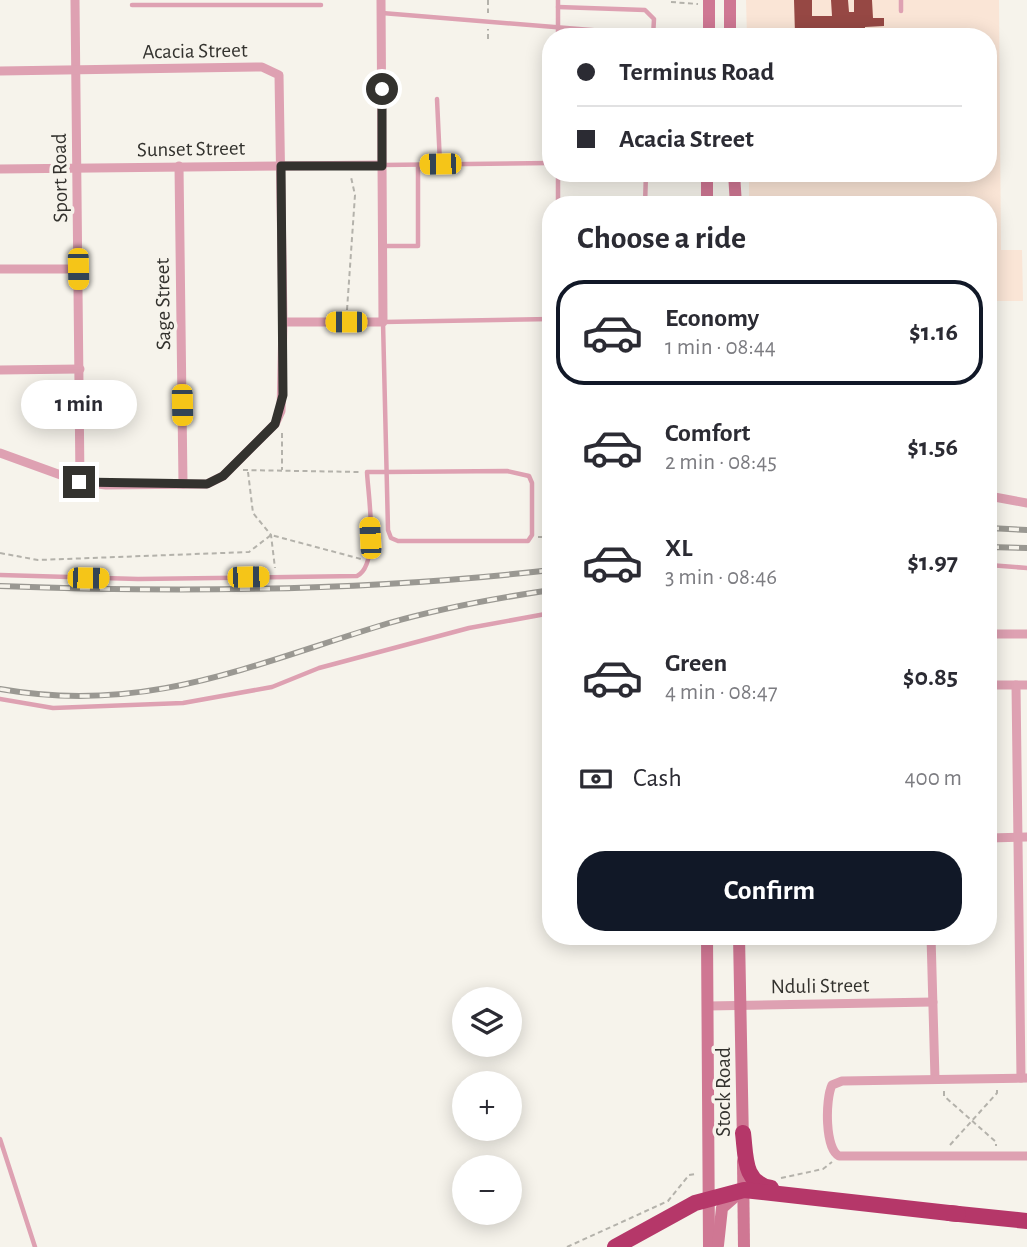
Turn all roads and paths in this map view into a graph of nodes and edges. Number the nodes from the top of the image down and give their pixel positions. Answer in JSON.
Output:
{"nodes":[{"id":1,"x":75,"y":0,"type":"edge"},
{"id":2,"x":381,"y":0,"type":"edge"},
{"id":3,"x":558,"y":0,"type":"edge"},
{"id":4,"x":730,"y":0,"type":"edge"},
{"id":5,"x":901,"y":0,"type":"edge"},
{"id":6,"x":671,"y":2,"type":"dead end"},
{"id":7,"x":704,"y":2,"type":"edge"},
{"id":8,"x":200,"y":3,"type":"edge"},
{"id":9,"x":132,"y":5,"type":"dead end"},
{"id":10,"x":321,"y":5,"type":"dead end"},
{"id":11,"x":558,"y":7,"type":"junction"},
{"id":12,"x":901,"y":11,"type":"dead end"},
{"id":13,"x":381,"y":13,"type":"junction"},
{"id":14,"x":558,"y":27,"type":"junction"},
{"id":15,"x":569,"y":28,"type":"edge"},
{"id":16,"x":653,"y":28,"type":"edge"},
{"id":17,"x":708,"y":28,"type":"edge"},
{"id":18,"x":730,"y":28,"type":"edge"},
{"id":19,"x":76,"y":70,"type":"junction"},
{"id":20,"x":0,"y":71,"type":"edge"},
{"id":21,"x":437,"y":99,"type":"dead end"},
{"id":22,"x":542,"y":163,"type":"edge"},
{"id":23,"x":440,"y":164,"type":"junction"},
{"id":24,"x":418,"y":165,"type":"junction"},
{"id":25,"x":179,"y":166,"type":"junction"},
{"id":26,"x":281,"y":166,"type":"junction"},
{"id":27,"x":347,"y":166,"type":"junction"},
{"id":28,"x":382,"y":166,"type":"junction"},
{"id":29,"x":0,"y":169,"type":"edge"},
{"id":30,"x":78,"y":169,"type":"junction"},
{"id":31,"x":383,"y":247,"type":"junction"},
{"id":32,"x":0,"y":269,"type":"edge"},
{"id":33,"x":78,"y":269,"type":"junction"},
{"id":34,"x":542,"y":319,"type":"edge"},
{"id":35,"x":283,"y":322,"type":"junction"},
{"id":36,"x":346,"y":322,"type":"junction"},
{"id":37,"x":383,"y":322,"type":"junction"},
{"id":38,"x":80,"y":369,"type":"junction"},
{"id":39,"x":0,"y":370,"type":"edge"},
{"id":40,"x":281,"y":411,"type":"junction"},
{"id":41,"x":0,"y":453,"type":"edge"},
{"id":42,"x":282,"y":472,"type":"junction"},
{"id":43,"x":367,"y":472,"type":"junction"},
{"id":44,"x":385,"y":472,"type":"junction"},
{"id":45,"x":79,"y":482,"type":"junction"},
{"id":46,"x":183,"y":484,"type":"junction"},
{"id":47,"x":997,"y":497,"type":"edge"},
{"id":48,"x":1027,"y":503,"type":"edge"},
{"id":49,"x":271,"y":535,"type":"junction"},
{"id":50,"x":538,"y":537,"type":"dead end"},
{"id":51,"x":542,"y":537,"type":"edge"},
{"id":52,"x":0,"y":553,"type":"edge"},
{"id":53,"x":367,"y":565,"type":"junction"},
{"id":54,"x":997,"y":566,"type":"edge"},
{"id":55,"x":1027,"y":568,"type":"edge"},
{"id":56,"x":0,"y":575,"type":"edge"},
{"id":57,"x":276,"y":577,"type":"junction"},
{"id":58,"x":542,"y":615,"type":"edge"},
{"id":59,"x":997,"y":634,"type":"edge"},
{"id":60,"x":1027,"y":634,"type":"edge"},
{"id":61,"x":1027,"y":684,"type":"edge"},
{"id":62,"x":997,"y":685,"type":"edge"},
{"id":63,"x":1016,"y":685,"type":"junction"},
{"id":64,"x":0,"y":699,"type":"edge"},
{"id":65,"x":1022,"y":762,"type":"edge"},
{"id":66,"x":1023,"y":837,"type":"edge"},
{"id":67,"x":997,"y":838,"type":"edge"},
{"id":68,"x":707,"y":945,"type":"edge"},
{"id":69,"x":739,"y":945,"type":"edge"},
{"id":70,"x":931,"y":945,"type":"edge"},
{"id":71,"x":1023,"y":967,"type":"edge"},
{"id":72,"x":933,"y":1002,"type":"junction"},
{"id":73,"x":708,"y":1006,"type":"junction"},
{"id":74,"x":741,"y":1006,"type":"junction"},
{"id":75,"x":1024,"y":1078,"type":"edge"},
{"id":76,"x":939,"y":1079,"type":"junction"},
{"id":77,"x":997,"y":1079,"type":"junction"},
{"id":78,"x":972,"y":1121,"type":"junction"},
{"id":79,"x":743,"y":1133,"type":"junction"},
{"id":80,"x":0,"y":1139,"type":"edge"},
{"id":81,"x":835,"y":1155,"type":"junction"},
{"id":82,"x":948,"y":1156,"type":"junction"},
{"id":83,"x":996,"y":1156,"type":"junction"},
{"id":84,"x":1027,"y":1156,"type":"edge"},
{"id":85,"x":696,"y":1174,"type":"dead end"},
{"id":86,"x":774,"y":1179,"type":"dead end"},
{"id":87,"x":744,"y":1190,"type":"junction"},
{"id":88,"x":709,"y":1197,"type":"junction"},
{"id":89,"x":958,"y":1214,"type":"junction"},
{"id":90,"x":1027,"y":1221,"type":"edge"},
{"id":91,"x":35,"y":1247,"type":"edge"},
{"id":92,"x":567,"y":1247,"type":"edge"},
{"id":93,"x":615,"y":1247,"type":"edge"},
{"id":94,"x":709,"y":1247,"type":"edge"},
{"id":95,"x":718,"y":1247,"type":"edge"},
{"id":96,"x":744,"y":1247,"type":"edge"}],
"edges":[{"from":1,"to":19,"type":"street","name":"Sport Road"},
{"from":2,"to":13,"type":"street"},
{"from":3,"to":11,"type":"lane"},
{"from":4,"to":18,"type":"main road"},
{"from":5,"to":12,"type":"lane"},
{"from":6,"to":7,"type":"path"},
{"from":7,"to":17,"type":"main road"},
{"from":8,"to":9,"type":"lane"},
{"from":8,"to":10,"type":"lane"},
{"from":11,"to":14,"type":"lane"},
{"from":11,"to":16,"type":"lane"},
{"from":13,"to":14,"type":"lane"},
{"from":13,"to":28,"type":"street"},
{"from":14,"to":15,"type":"lane"},
{"from":19,"to":20,"type":"street","name":"Acacia Street"},
{"from":19,"to":26,"type":"street","name":"Acacia Street"},
{"from":19,"to":30,"type":"street","name":"Sport Road"},
{"from":21,"to":23,"type":"lane"},
{"from":22,"to":23,"type":"lane"},
{"from":23,"to":24,"type":"lane"},
{"from":24,"to":28,"type":"lane"},
{"from":24,"to":31,"type":"lane"},
{"from":25,"to":26,"type":"street","name":"Sunset Street"},
{"from":25,"to":30,"type":"street","name":"Sunset Street"},
{"from":25,"to":46,"type":"street","name":"Sage Street"},
{"from":26,"to":27,"type":"street","name":"Sunset Street"},
{"from":26,"to":35,"type":"street","name":"Acacia Street"},
{"from":27,"to":28,"type":"street","name":"Sunset Street"},
{"from":27,"to":36,"type":"path"},
{"from":28,"to":31,"type":"street"},
{"from":29,"to":30,"type":"street","name":"Sunset Street"},
{"from":30,"to":33,"type":"street","name":"Sport Road"},
{"from":31,"to":37,"type":"street"},
{"from":32,"to":33,"type":"street"},
{"from":33,"to":38,"type":"street","name":"Sport Road"},
{"from":34,"to":37,"type":"lane"},
{"from":35,"to":36,"type":"street"},
{"from":35,"to":40,"type":"street","name":"Acacia Street"},
{"from":36,"to":37,"type":"street"},
{"from":37,"to":44,"type":"lane"},
{"from":38,"to":39,"type":"street"},
{"from":38,"to":45,"type":"street","name":"Sport Road"},
{"from":40,"to":42,"type":"path"},
{"from":40,"to":46,"type":"street"},
{"from":41,"to":45,"type":"street"},
{"from":42,"to":43,"type":"path"},
{"from":42,"to":49,"type":"path"},
{"from":43,"to":44,"type":"lane"},
{"from":43,"to":53,"type":"lane"},
{"from":44,"to":44,"type":"lane"},
{"from":45,"to":46,"type":"street"},
{"from":47,"to":48,"type":"street"},
{"from":49,"to":52,"type":"path"},
{"from":49,"to":53,"type":"path"},
{"from":49,"to":57,"type":"path"},
{"from":50,"to":51,"type":"path"},
{"from":53,"to":57,"type":"lane"},
{"from":54,"to":55,"type":"lane"},
{"from":56,"to":57,"type":"lane"},
{"from":58,"to":64,"type":"lane"},
{"from":59,"to":60,"type":"street"},
{"from":61,"to":63,"type":"street"},
{"from":62,"to":63,"type":"street"},
{"from":63,"to":65,"type":"street"},
{"from":65,"to":66,"type":"street"},
{"from":66,"to":67,"type":"street"},
{"from":66,"to":71,"type":"street"},
{"from":68,"to":73,"type":"main road","name":"Stock Road"},
{"from":69,"to":74,"type":"main road","name":"Stock Road"},
{"from":70,"to":72,"type":"street"},
{"from":71,"to":75,"type":"street"},
{"from":72,"to":74,"type":"street","name":"Nduli Street"},
{"from":72,"to":76,"type":"street"},
{"from":73,"to":74,"type":"street","name":"Nduli Street"},
{"from":73,"to":88,"type":"main road","name":"Stock Road"},
{"from":74,"to":79,"type":"main road","name":"Stock Road"},
{"from":75,"to":77,"type":"street"},
{"from":76,"to":77,"type":"street"},
{"from":76,"to":78,"type":"path"},
{"from":76,"to":81,"type":"street"},
{"from":77,"to":78,"type":"path"},
{"from":78,"to":82,"type":"path"},
{"from":78,"to":83,"type":"path"},
{"from":79,"to":87,"type":"main road","name":"Stock Road"},
{"from":79,"to":89,"type":"highway"},
{"from":80,"to":91,"type":"lane"},
{"from":81,"to":82,"type":"street"},
{"from":81,"to":86,"type":"path"},
{"from":82,"to":83,"type":"street"},
{"from":83,"to":84,"type":"street"},
{"from":85,"to":92,"type":"path"},
{"from":87,"to":88,"type":"highway"},
{"from":87,"to":89,"type":"highway"},
{"from":87,"to":95,"type":"main road"},
{"from":87,"to":96,"type":"main road","name":"Stock Road"},
{"from":88,"to":93,"type":"highway"},
{"from":88,"to":94,"type":"main road","name":"Stock Road"},
{"from":89,"to":90,"type":"highway"}]}
